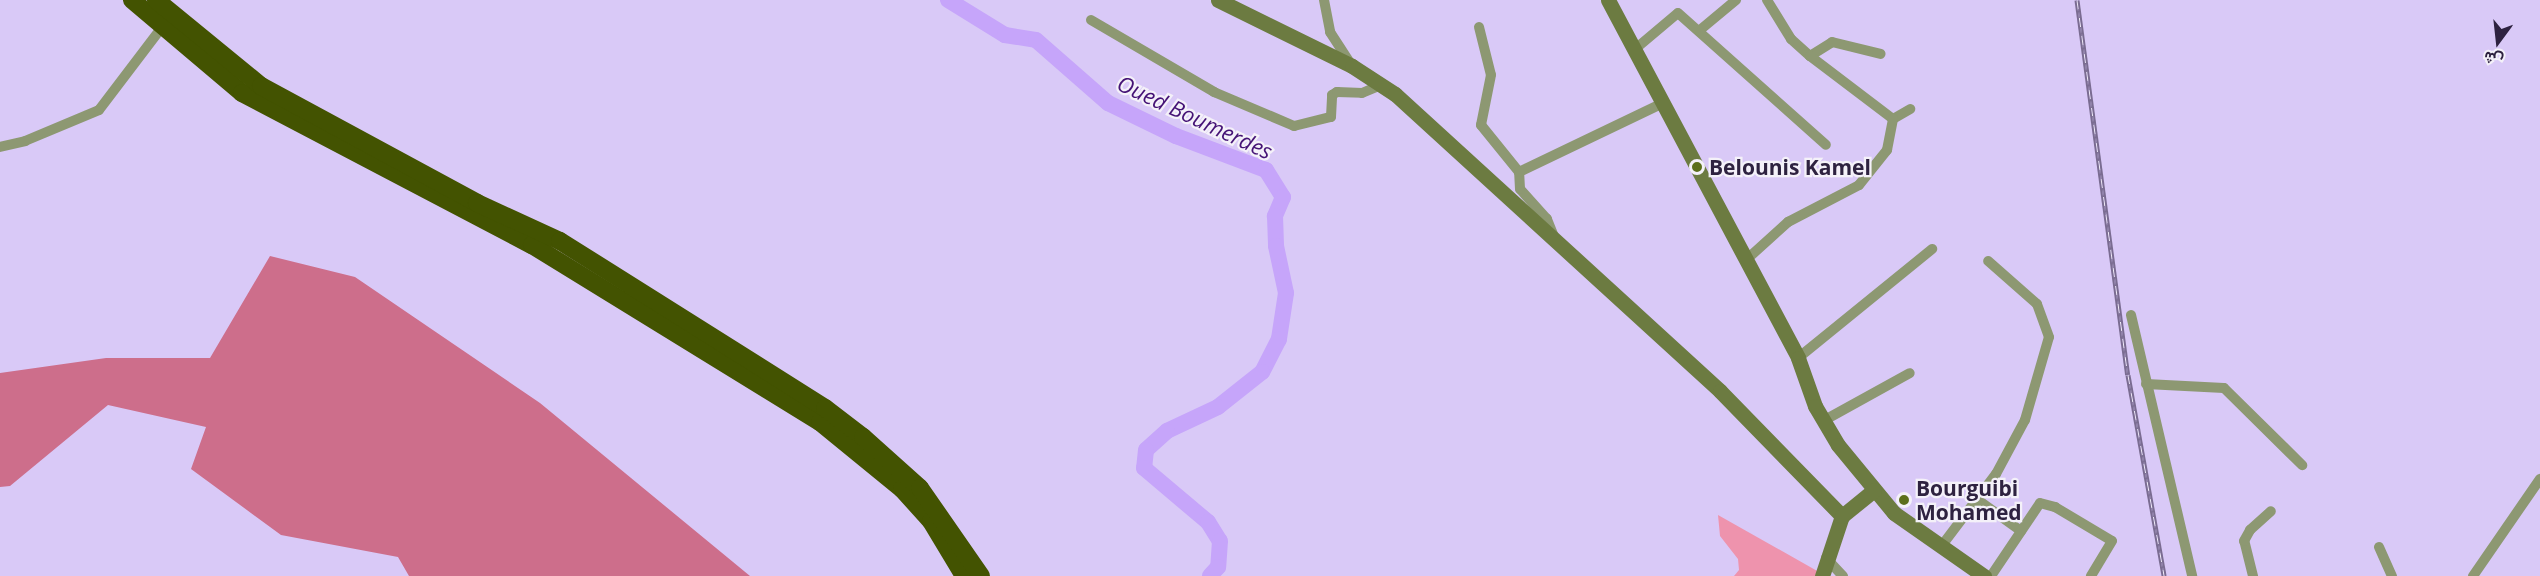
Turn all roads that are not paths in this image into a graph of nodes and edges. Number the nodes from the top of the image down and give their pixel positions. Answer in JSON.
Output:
{"nodes":[{"id":1,"x":132,"y":0,"type":"edge"},
{"id":2,"x":156,"y":0,"type":"edge"},
{"id":3,"x":1218,"y":0,"type":"edge"},
{"id":4,"x":1324,"y":0,"type":"edge"},
{"id":5,"x":1608,"y":0,"type":"edge"},
{"id":6,"x":1736,"y":0,"type":"edge"},
{"id":7,"x":1767,"y":0,"type":"edge"},
{"id":8,"x":1091,"y":20,"type":"dead end"},
{"id":9,"x":162,"y":27,"type":"junction"},
{"id":10,"x":1479,"y":27,"type":"dead end"},
{"id":11,"x":1700,"y":30,"type":"junction"},
{"id":12,"x":1634,"y":50,"type":"junction"},
{"id":13,"x":1881,"y":54,"type":"dead end"},
{"id":14,"x":1810,"y":56,"type":"junction"},
{"id":15,"x":1352,"y":66,"type":"junction"},
{"id":16,"x":1381,"y":85,"type":"junction"},
{"id":17,"x":1663,"y":103,"type":"junction"},
{"id":18,"x":1910,"y":109,"type":"dead end"},
{"id":19,"x":1893,"y":119,"type":"junction"},
{"id":20,"x":1826,"y":145,"type":"dead end"},
{"id":21,"x":0,"y":147,"type":"edge"},
{"id":22,"x":1519,"y":172,"type":"junction"},
{"id":23,"x":1556,"y":240,"type":"junction"},
{"id":24,"x":1932,"y":249,"type":"dead end"},
{"id":25,"x":1746,"y":260,"type":"junction"},
{"id":26,"x":1988,"y":261,"type":"dead end"},
{"id":27,"x":2131,"y":315,"type":"dead end"},
{"id":28,"x":1798,"y":358,"type":"junction"},
{"id":29,"x":1910,"y":373,"type":"dead end"},
{"id":30,"x":2146,"y":384,"type":"junction"},
{"id":31,"x":1823,"y":421,"type":"junction"},
{"id":32,"x":2302,"y":465,"type":"dead end"},
{"id":33,"x":2540,"y":479,"type":"edge"},
{"id":34,"x":1878,"y":495,"type":"junction"},
{"id":35,"x":1978,"y":500,"type":"junction"},
{"id":36,"x":2271,"y":511,"type":"dead end"},
{"id":37,"x":1842,"y":516,"type":"junction"},
{"id":38,"x":2021,"y":531,"type":"junction"},
{"id":39,"x":1947,"y":540,"type":"junction"},
{"id":40,"x":2379,"y":547,"type":"dead end"},
{"id":41,"x":1826,"y":558,"type":"junction"},
{"id":42,"x":1991,"y":575,"type":"edge"},
{"id":43,"x":964,"y":576,"type":"edge"},
{"id":44,"x":981,"y":576,"type":"edge"},
{"id":45,"x":1822,"y":576,"type":"edge"},
{"id":46,"x":1843,"y":576,"type":"edge"},
{"id":47,"x":2091,"y":576,"type":"edge"},
{"id":48,"x":2192,"y":576,"type":"edge"},
{"id":49,"x":2253,"y":576,"type":"edge"},
{"id":50,"x":2392,"y":576,"type":"edge"},
{"id":51,"x":2473,"y":576,"type":"edge"}],
"edges":[{"from":1,"to":9,"type":"highway"},
{"from":2,"to":44,"type":"highway"},
{"from":3,"to":15,"type":"street"},
{"from":4,"to":15,"type":"street"},
{"from":5,"to":12,"type":"street"},
{"from":6,"to":11,"type":"street"},
{"from":7,"to":14,"type":"street"},
{"from":8,"to":16,"type":"street"},
{"from":9,"to":21,"type":"street"},
{"from":9,"to":43,"type":"highway"},
{"from":10,"to":22,"type":"street"},
{"from":11,"to":12,"type":"street"},
{"from":11,"to":20,"type":"street"},
{"from":12,"to":17,"type":"street"},
{"from":13,"to":14,"type":"street"},
{"from":14,"to":19,"type":"street"},
{"from":15,"to":16,"type":"street"},
{"from":16,"to":23,"type":"street"},
{"from":17,"to":22,"type":"street"},
{"from":17,"to":25,"type":"street"},
{"from":18,"to":19,"type":"street"},
{"from":19,"to":25,"type":"street"},
{"from":22,"to":23,"type":"street"},
{"from":23,"to":37,"type":"street"},
{"from":24,"to":28,"type":"street"},
{"from":25,"to":28,"type":"street"},
{"from":26,"to":35,"type":"street"},
{"from":27,"to":30,"type":"street"},
{"from":28,"to":31,"type":"street"},
{"from":29,"to":31,"type":"street"},
{"from":30,"to":32,"type":"street"},
{"from":30,"to":48,"type":"street"},
{"from":31,"to":34,"type":"street"},
{"from":33,"to":51,"type":"street"},
{"from":34,"to":37,"type":"street"},
{"from":34,"to":39,"type":"street"},
{"from":34,"to":42,"type":"street"},
{"from":35,"to":38,"type":"street"},
{"from":35,"to":39,"type":"street"},
{"from":36,"to":49,"type":"street"},
{"from":37,"to":41,"type":"street"},
{"from":38,"to":42,"type":"street"},
{"from":38,"to":47,"type":"street"},
{"from":39,"to":42,"type":"street"},
{"from":40,"to":50,"type":"street"},
{"from":41,"to":45,"type":"street"},
{"from":41,"to":46,"type":"street"}]}
